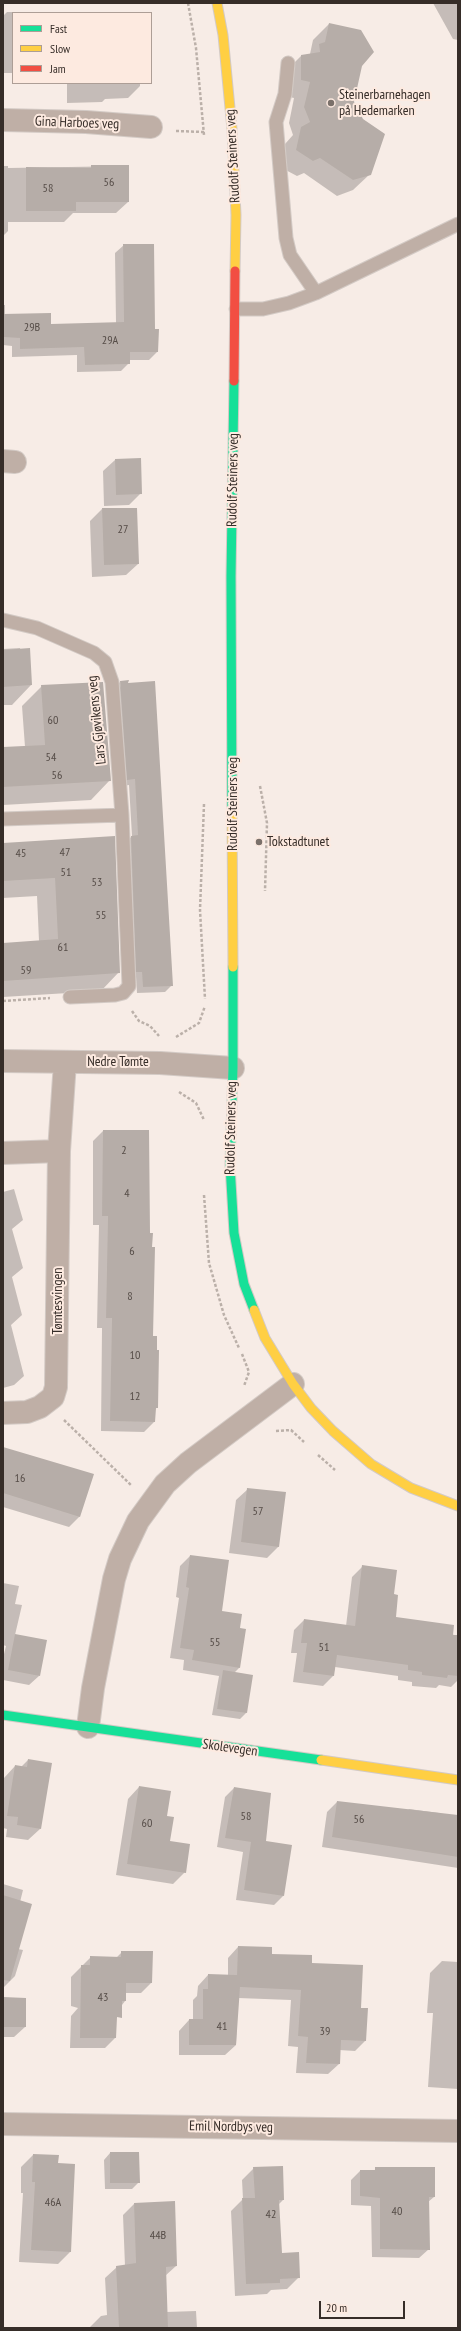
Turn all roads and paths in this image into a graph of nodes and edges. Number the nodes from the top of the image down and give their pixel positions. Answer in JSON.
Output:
{"nodes":[{"id":1,"x":217,"y":3,"type":"edge"},
{"id":2,"x":288,"y":63,"type":"dead end"},
{"id":3,"x":3,"y":120,"type":"edge"},
{"id":4,"x":150,"y":127,"type":"dead end"},
{"id":5,"x":458,"y":224,"type":"edge"},
{"id":6,"x":316,"y":293,"type":"junction"},
{"id":7,"x":236,"y":309,"type":"junction"},
{"id":8,"x":3,"y":620,"type":"edge"},
{"id":9,"x":122,"y":815,"type":"junction"},
{"id":10,"x":3,"y":818,"type":"edge"},
{"id":11,"x":123,"y":993,"type":"junction"},
{"id":12,"x":70,"y":997,"type":"joint"},
{"id":13,"x":3,"y":1001,"type":"edge"},
{"id":14,"x":160,"y":1039,"type":"dead end"},
{"id":15,"x":3,"y":1061,"type":"edge"},
{"id":16,"x":65,"y":1062,"type":"junction"},
{"id":17,"x":233,"y":1068,"type":"junction"},
{"id":18,"x":59,"y":1151,"type":"junction"},
{"id":19,"x":3,"y":1153,"type":"edge"},
{"id":20,"x":293,"y":1384,"type":"junction"},
{"id":21,"x":46,"y":1403,"type":"junction"},
{"id":22,"x":3,"y":1413,"type":"edge"},
{"id":23,"x":137,"y":1490,"type":"dead end"},
{"id":24,"x":458,"y":1506,"type":"edge"},
{"id":25,"x":3,"y":1715,"type":"edge"},
{"id":26,"x":88,"y":1728,"type":"junction"},
{"id":27,"x":458,"y":1780,"type":"edge"},
{"id":28,"x":3,"y":2124,"type":"edge"},
{"id":29,"x":458,"y":2131,"type":"edge"}],
"edges":[{"from":1,"to":7,"type":"street","name":"Rudolf Steiners veg"},
{"from":2,"to":6,"type":"lane"},
{"from":3,"to":4,"type":"street","name":"Gina Harboes veg"},
{"from":5,"to":6,"type":"lane"},
{"from":6,"to":7,"type":"lane"},
{"from":7,"to":17,"type":"street","name":"Rudolf Steiners veg"},
{"from":8,"to":9,"type":"lane","name":"Lars Gjøvikens veg"},
{"from":9,"to":10,"type":"lane"},
{"from":9,"to":11,"type":"lane","name":"Lars Gjøvikens veg"},
{"from":11,"to":12,"type":"lane"},
{"from":11,"to":14,"type":"path"},
{"from":12,"to":13,"type":"path"},
{"from":15,"to":16,"type":"street","name":"Nedre Tømte"},
{"from":16,"to":17,"type":"street","name":"Nedre Tømte"},
{"from":16,"to":18,"type":"street","name":"Tømtesvingen"},
{"from":17,"to":20,"type":"street","name":"Rudolf Steiners veg"},
{"from":18,"to":19,"type":"street"},
{"from":18,"to":21,"type":"street","name":"Tømtesvingen"},
{"from":20,"to":24,"type":"street","name":"Rudolf Steiners veg"},
{"from":20,"to":26,"type":"street"},
{"from":21,"to":22,"type":"street"},
{"from":21,"to":23,"type":"path"},
{"from":25,"to":26,"type":"street","name":"Skolevegen"},
{"from":26,"to":27,"type":"street","name":"Skolevegen"},
{"from":28,"to":29,"type":"street","name":"Emil Nordbys veg"}]}
